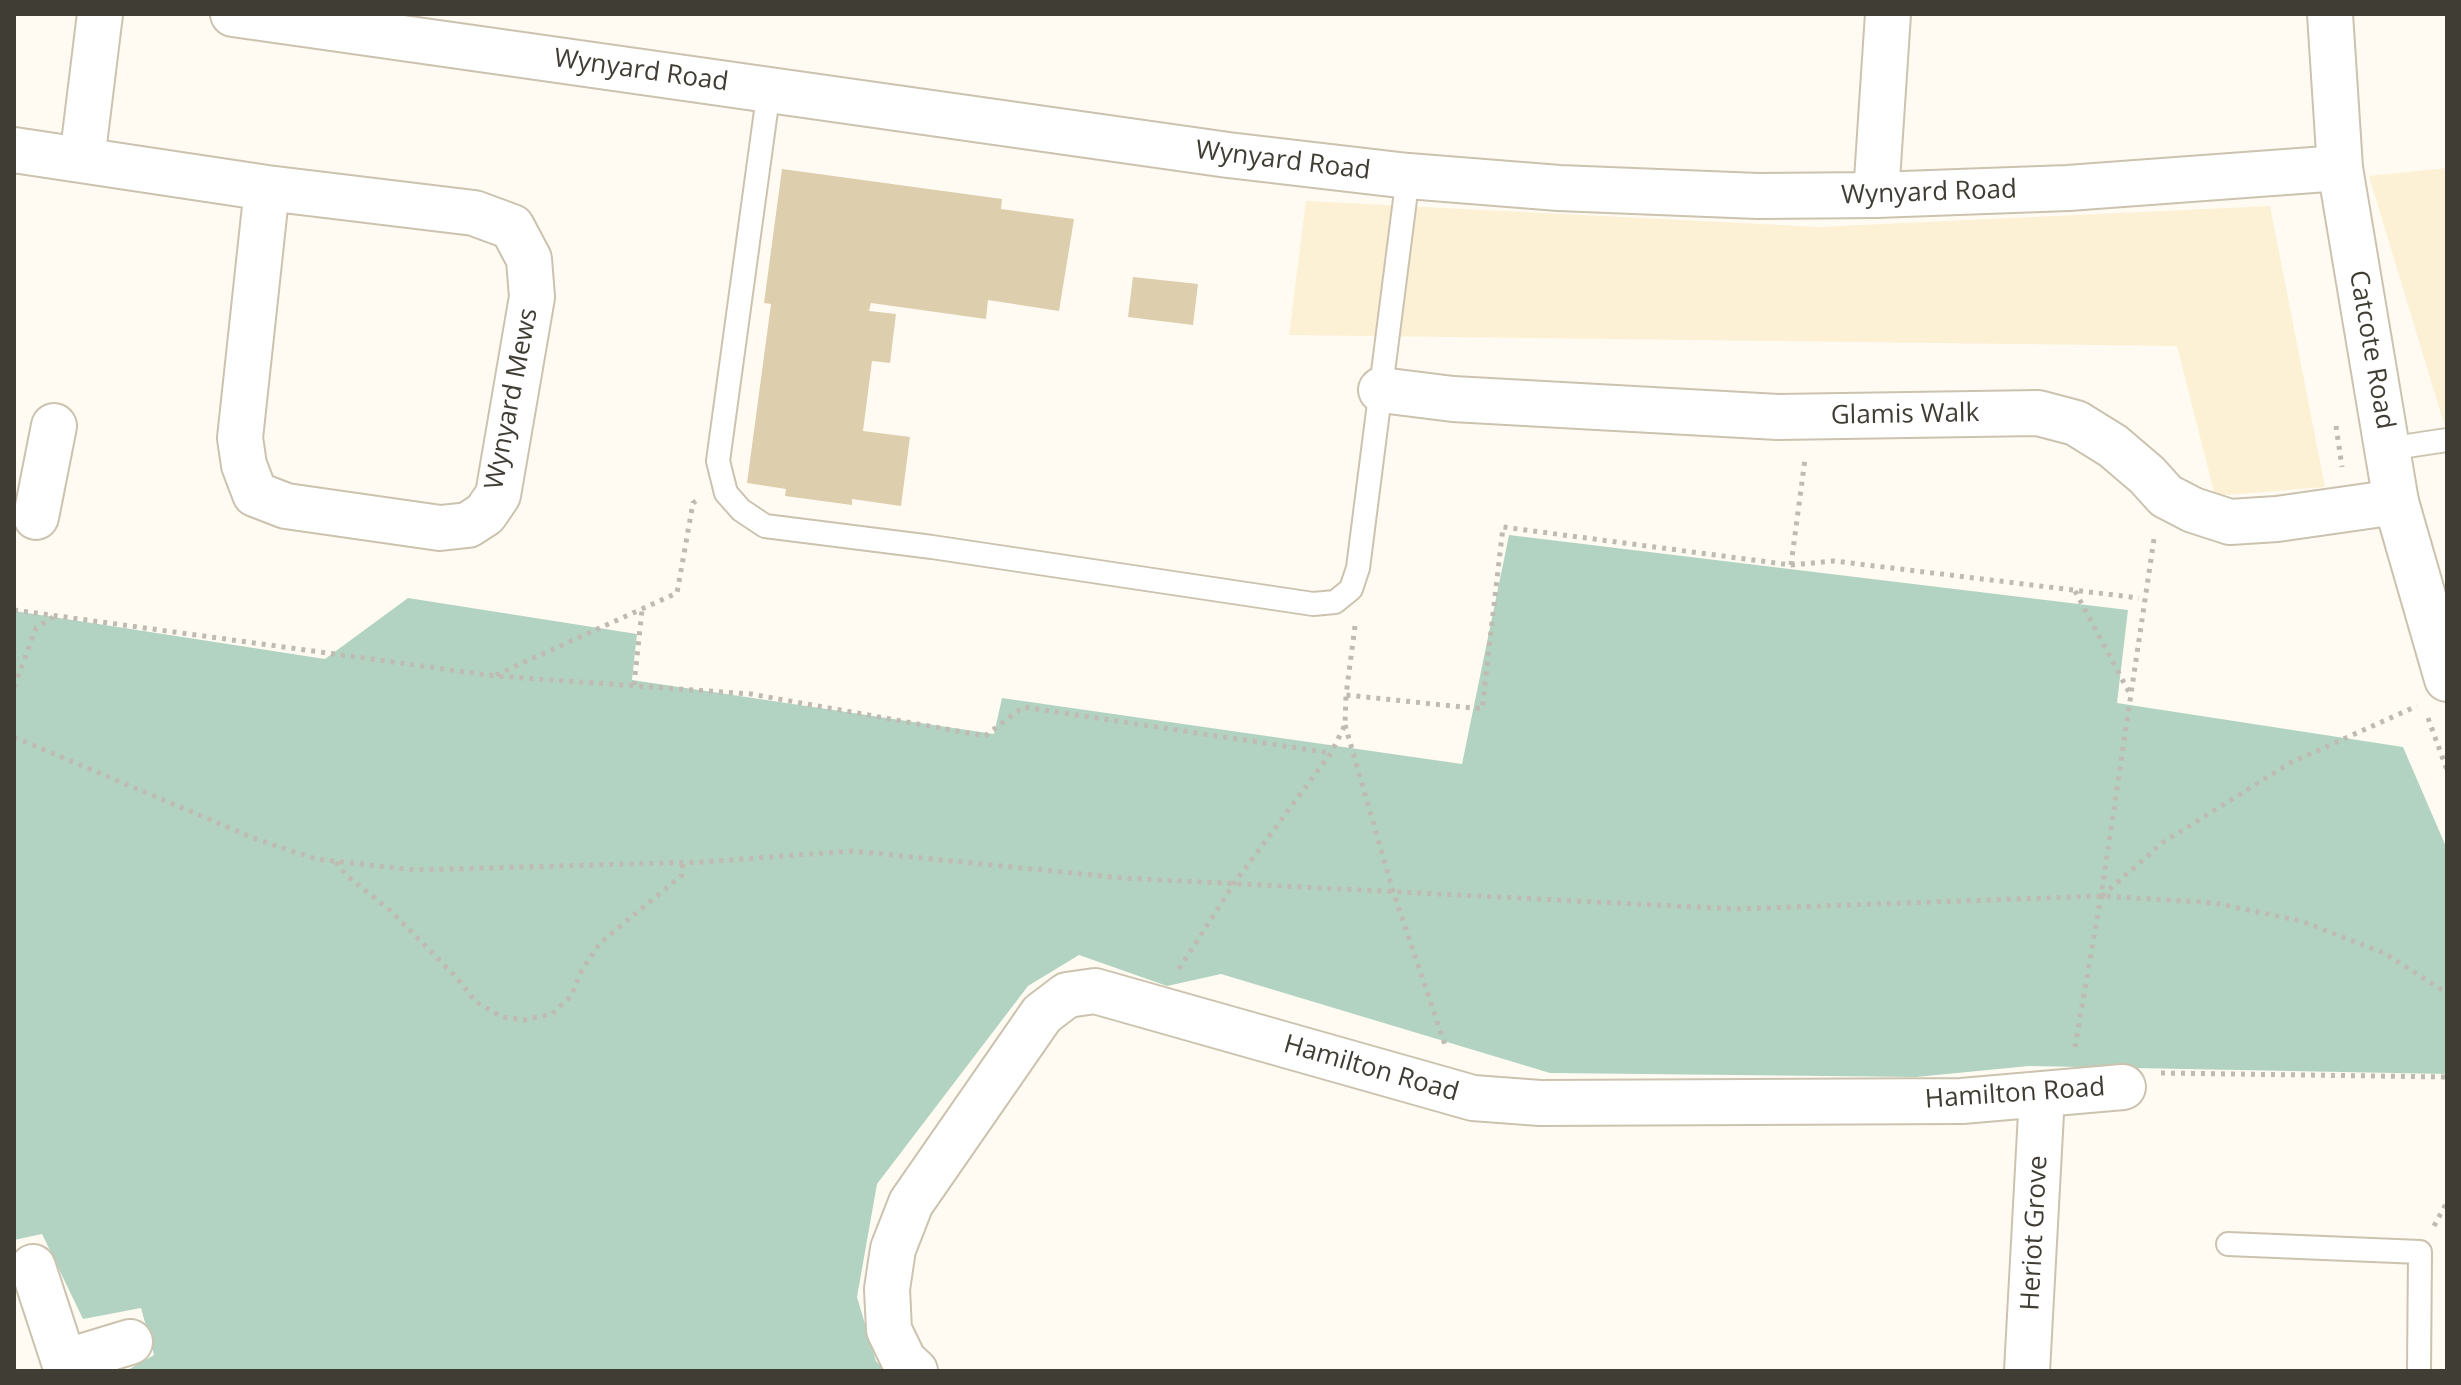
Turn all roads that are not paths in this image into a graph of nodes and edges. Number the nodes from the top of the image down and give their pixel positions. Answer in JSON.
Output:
{"nodes":[{"id":1,"x":100,"y":14,"type":"edge"},
{"id":2,"x":233,"y":14,"type":"edge"},
{"id":3,"x":1888,"y":14,"type":"edge"},
{"id":4,"x":2330,"y":14,"type":"edge"},
{"id":5,"x":769,"y":89,"type":"junction"},
{"id":6,"x":14,"y":150,"type":"edge"},
{"id":7,"x":82,"y":160,"type":"junction"},
{"id":8,"x":2340,"y":168,"type":"junction"},
{"id":9,"x":1408,"y":176,"type":"junction"},
{"id":10,"x":267,"y":188,"type":"junction"},
{"id":11,"x":1876,"y":195,"type":"junction"},
{"id":12,"x":1381,"y":390,"type":"junction"},
{"id":13,"x":2447,"y":440,"type":"edge"},
{"id":14,"x":2387,"y":449,"type":"junction"},
{"id":15,"x":38,"y":450,"type":"edge"},
{"id":16,"x":2396,"y":502,"type":"junction"},
{"id":17,"x":36,"y":517,"type":"dead end"},
{"id":18,"x":2437,"y":691,"type":"edge"},
{"id":19,"x":2123,"y":1087,"type":"road end"},
{"id":20,"x":2054,"y":1094,"type":"junction"},
{"id":21,"x":2228,"y":1244,"type":"dead end"},
{"id":22,"x":33,"y":1267,"type":"dead end"},
{"id":23,"x":130,"y":1342,"type":"dead end"},
{"id":24,"x":66,"y":1366,"type":"edge"},
{"id":25,"x":915,"y":1371,"type":"edge"},
{"id":26,"x":2027,"y":1371,"type":"edge"},
{"id":27,"x":2419,"y":1371,"type":"edge"}],
"edges":[{"from":1,"to":7,"type":"street"},
{"from":2,"to":5,"type":"street","name":"Wynyard Road"},
{"from":3,"to":11,"type":"street"},
{"from":4,"to":8,"type":"street","name":"Catcote Road"},
{"from":5,"to":9,"type":"street","name":"Wynyard Road"},
{"from":5,"to":12,"type":"lane"},
{"from":6,"to":7,"type":"street","name":"Wynyard Mews"},
{"from":7,"to":10,"type":"street","name":"Wynyard Mews"},
{"from":8,"to":11,"type":"street","name":"Wynyard Road"},
{"from":8,"to":14,"type":"street","name":"Catcote Road"},
{"from":9,"to":11,"type":"street","name":"Wynyard Road"},
{"from":9,"to":12,"type":"lane"},
{"from":10,"to":10,"type":"street","name":"Wynyard Mews"},
{"from":12,"to":16,"type":"street","name":"Glamis Walk"},
{"from":13,"to":14,"type":"lane"},
{"from":14,"to":16,"type":"street","name":"Catcote Road"},
{"from":15,"to":17,"type":"street"},
{"from":16,"to":18,"type":"street","name":"Catcote Road"},
{"from":19,"to":20,"type":"street","name":"Hamilton Road"},
{"from":20,"to":25,"type":"street","name":"Hamilton Road"},
{"from":20,"to":26,"type":"street","name":"Heriot Grove"},
{"from":21,"to":27,"type":"lane"},
{"from":22,"to":24,"type":"street"},
{"from":23,"to":24,"type":"street"}]}
